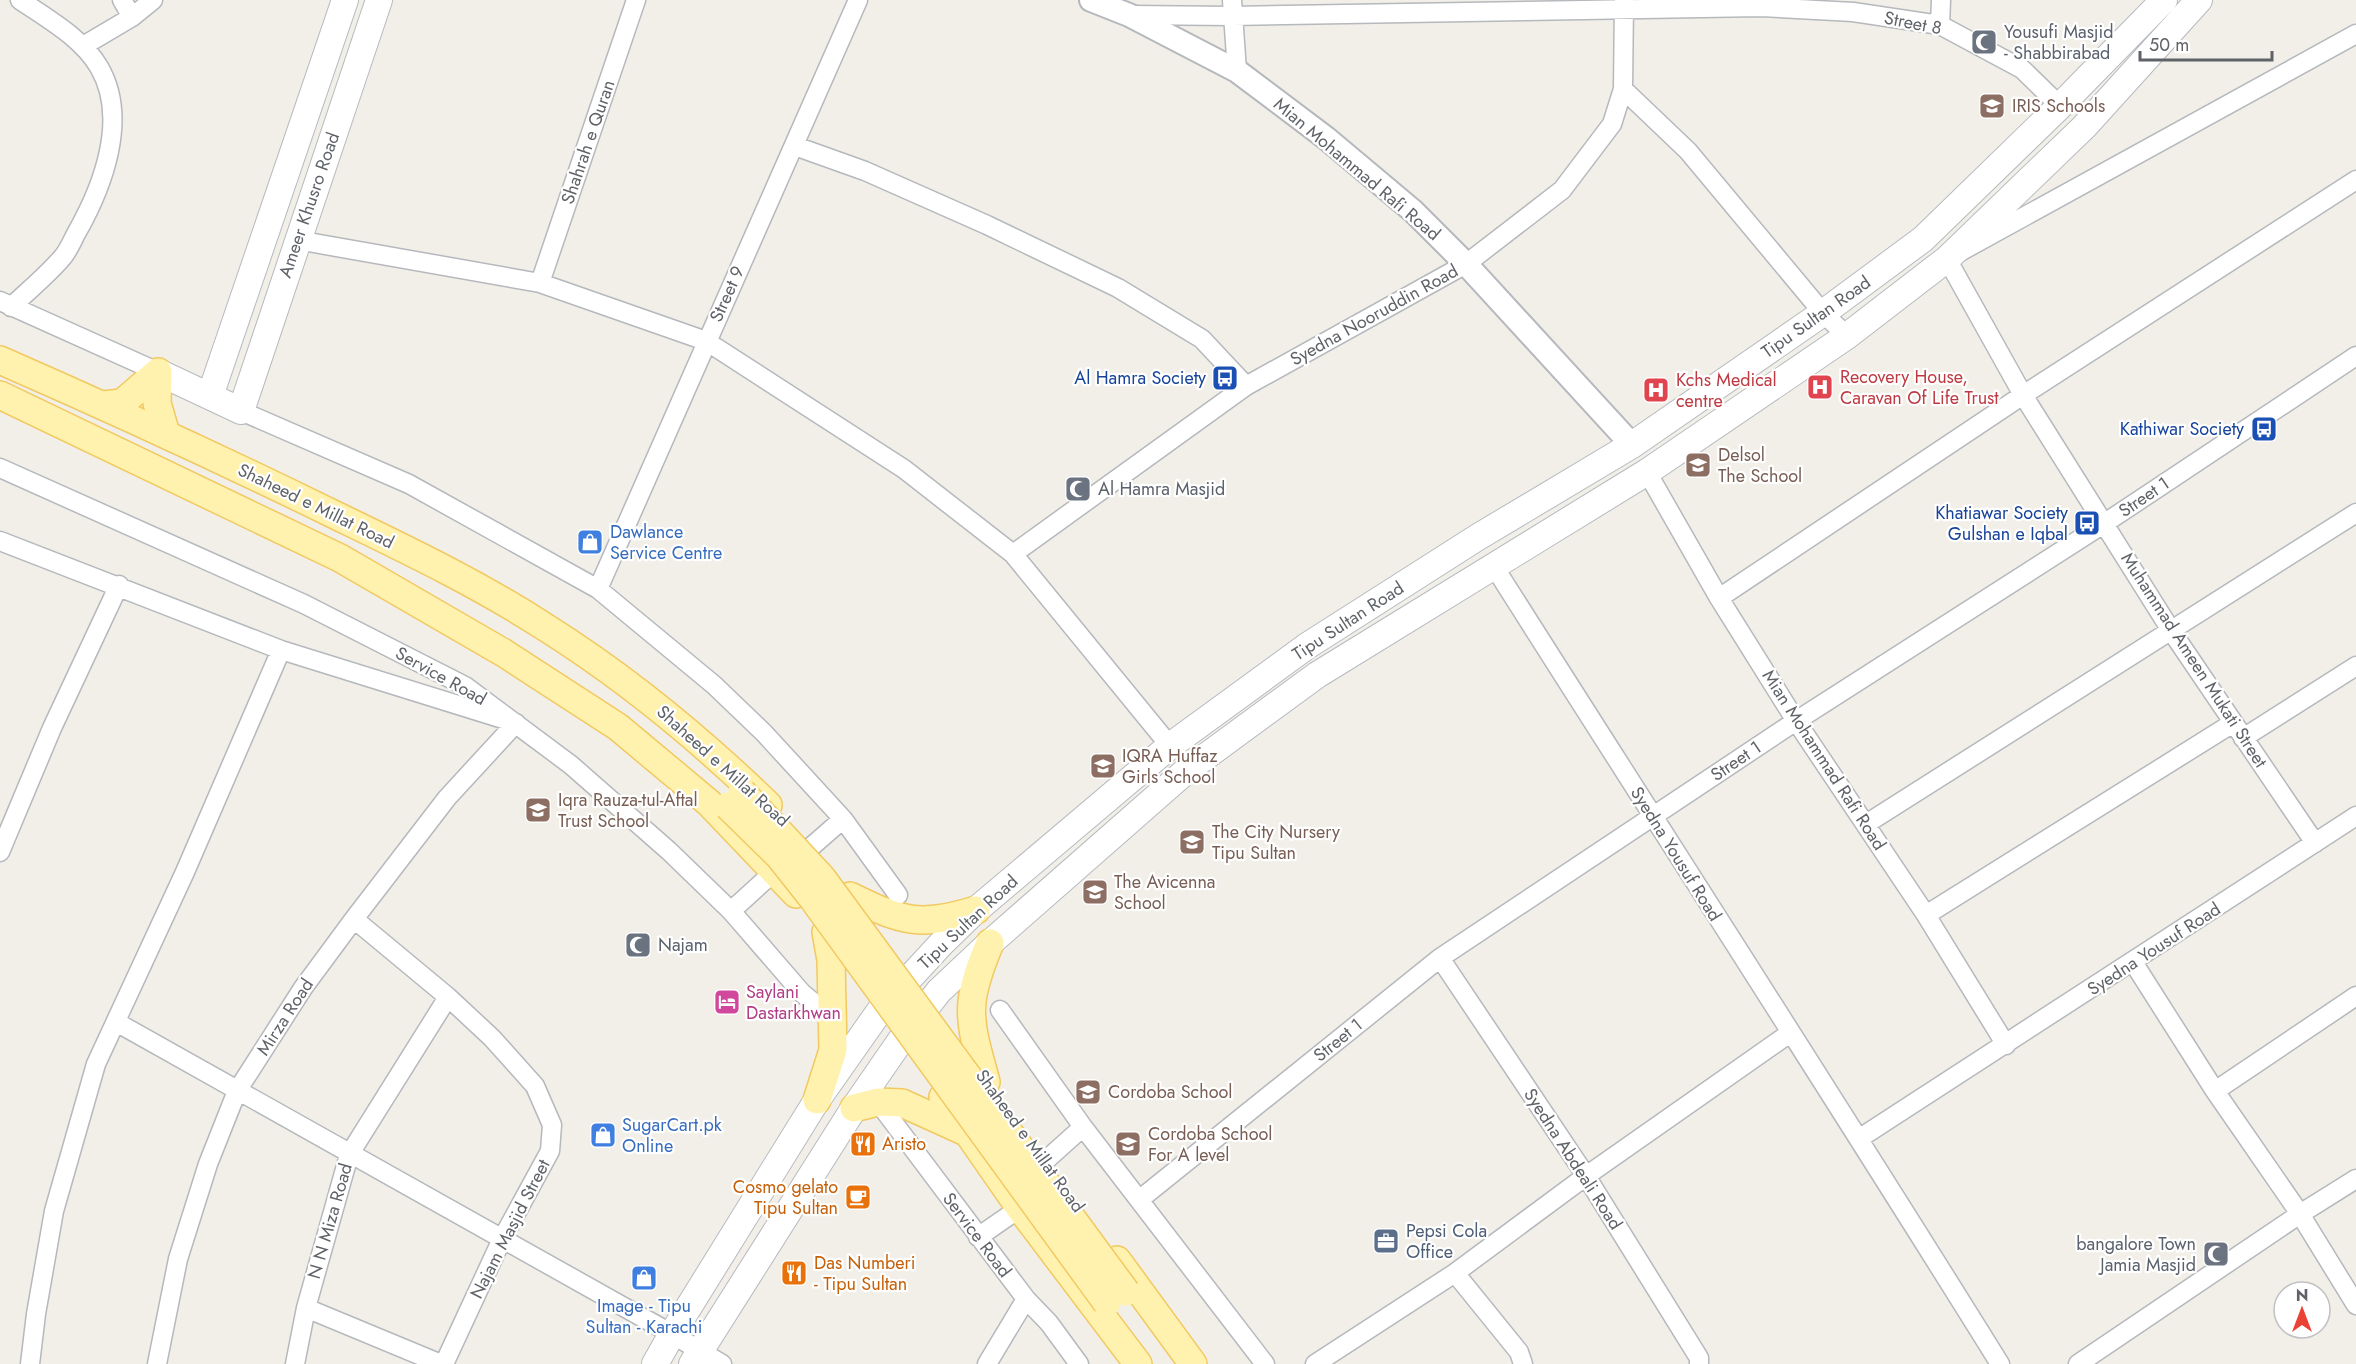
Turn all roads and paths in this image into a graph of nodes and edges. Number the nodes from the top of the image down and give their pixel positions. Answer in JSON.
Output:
{"nodes":[{"id":1,"x":20,"y":0,"type":"edge"},
{"id":2,"x":122,"y":0,"type":"edge"},
{"id":3,"x":153,"y":0,"type":"edge"},
{"id":4,"x":345,"y":0,"type":"edge"},
{"id":5,"x":379,"y":0,"type":"edge"},
{"id":6,"x":636,"y":0,"type":"edge"},
{"id":7,"x":858,"y":0,"type":"edge"},
{"id":8,"x":1091,"y":0,"type":"edge"},
{"id":9,"x":1941,"y":0,"type":"edge"},
{"id":10,"x":2164,"y":0,"type":"edge"},
{"id":11,"x":2199,"y":0,"type":"edge"},
{"id":12,"x":1624,"y":4,"type":"edge"},
{"id":13,"x":1232,"y":8,"type":"edge"},
{"id":14,"x":1129,"y":15,"type":"junction"},
{"id":15,"x":132,"y":17,"type":"junction"},
{"id":16,"x":1940,"y":25,"type":"junction"},
{"id":17,"x":2356,"y":34,"type":"edge"},
{"id":18,"x":83,"y":46,"type":"junction"},
{"id":19,"x":1237,"y":71,"type":"junction"},
{"id":20,"x":1623,"y":89,"type":"junction"},
{"id":21,"x":2060,"y":106,"type":"junction"},
{"id":22,"x":795,"y":146,"type":"junction"},
{"id":23,"x":2356,"y":180,"type":"edge"},
{"id":24,"x":1923,"y":239,"type":"junction"},
{"id":25,"x":297,"y":240,"type":"junction"},
{"id":26,"x":1947,"y":259,"type":"junction"},
{"id":27,"x":1466,"y":264,"type":"junction"},
{"id":28,"x":540,"y":283,"type":"junction"},
{"id":29,"x":6,"y":304,"type":"edge"},
{"id":30,"x":1823,"y":313,"type":"junction"},
{"id":31,"x":1847,"y":336,"type":"junction"},
{"id":32,"x":706,"y":341,"type":"junction"},
{"id":33,"x":2356,"y":356,"type":"edge"},
{"id":34,"x":0,"y":360,"type":"edge"},
{"id":35,"x":158,"y":372,"type":"junction"},
{"id":36,"x":1246,"y":386,"type":"junction"},
{"id":37,"x":2023,"y":394,"type":"junction"},
{"id":38,"x":0,"y":395,"type":"edge"},
{"id":39,"x":210,"y":396,"type":"junction"},
{"id":40,"x":103,"y":405,"type":"junction"},
{"id":41,"x":241,"y":411,"type":"junction"},
{"id":42,"x":165,"y":434,"type":"junction"},
{"id":43,"x":1632,"y":445,"type":"junction"},
{"id":44,"x":0,"y":468,"type":"edge"},
{"id":45,"x":1647,"y":472,"type":"junction"},
{"id":46,"x":285,"y":491,"type":"junction"},
{"id":47,"x":2356,"y":513,"type":"edge"},
{"id":48,"x":2105,"y":523,"type":"junction"},
{"id":49,"x":1478,"y":537,"type":"junction"},
{"id":50,"x":0,"y":541,"type":"edge"},
{"id":51,"x":1013,"y":554,"type":"junction"},
{"id":52,"x":339,"y":558,"type":"junction"},
{"id":53,"x":1495,"y":568,"type":"junction"},
{"id":54,"x":119,"y":585,"type":"junction"},
{"id":55,"x":598,"y":589,"type":"junction"},
{"id":56,"x":1719,"y":598,"type":"junction"},
{"id":57,"x":2172,"y":632,"type":"junction"},
{"id":58,"x":281,"y":650,"type":"junction"},
{"id":59,"x":2356,"y":666,"type":"edge"},
{"id":60,"x":1796,"y":721,"type":"junction"},
{"id":61,"x":516,"y":723,"type":"junction"},
{"id":62,"x":2238,"y":730,"type":"junction"},
{"id":63,"x":1170,"y":746,"type":"junction"},
{"id":64,"x":735,"y":799,"type":"junction"},
{"id":65,"x":2356,"y":816,"type":"edge"},
{"id":66,"x":1653,"y":817,"type":"junction"},
{"id":67,"x":843,"y":819,"type":"junction"},
{"id":68,"x":1866,"y":824,"type":"junction"},
{"id":69,"x":2315,"y":843,"type":"junction"},
{"id":70,"x":811,"y":847,"type":"junction"},
{"id":71,"x":0,"y":852,"type":"edge"},
{"id":72,"x":775,"y":871,"type":"junction"},
{"id":73,"x":898,"y":895,"type":"dead end"},
{"id":74,"x":850,"y":896,"type":"junction"},
{"id":75,"x":976,"y":910,"type":"junction"},
{"id":76,"x":731,"y":911,"type":"junction"},
{"id":77,"x":1926,"y":915,"type":"junction"},
{"id":78,"x":354,"y":919,"type":"junction"},
{"id":79,"x":826,"y":932,"type":"junction"},
{"id":80,"x":990,"y":943,"type":"junction"},
{"id":81,"x":892,"y":956,"type":"junction"},
{"id":82,"x":1440,"y":958,"type":"junction"},
{"id":83,"x":2133,"y":962,"type":"junction"},
{"id":84,"x":910,"y":978,"type":"junction"},
{"id":85,"x":865,"y":987,"type":"junction"},
{"id":86,"x":2356,"y":996,"type":"edge"},
{"id":87,"x":448,"y":997,"type":"junction"},
{"id":88,"x":930,"y":1004,"type":"junction"},
{"id":89,"x":881,"y":1009,"type":"junction"},
{"id":90,"x":1000,"y":1010,"type":"dead end"},
{"id":91,"x":833,"y":1019,"type":"junction"},
{"id":92,"x":116,"y":1022,"type":"junction"},
{"id":93,"x":1790,"y":1033,"type":"junction"},
{"id":94,"x":903,"y":1037,"type":"junction"},
{"id":95,"x":2006,"y":1045,"type":"junction"},
{"id":96,"x":961,"y":1046,"type":"junction"},
{"id":97,"x":930,"y":1077,"type":"junction"},
{"id":98,"x":986,"y":1082,"type":"junction"},
{"id":99,"x":237,"y":1091,"type":"junction"},
{"id":100,"x":2215,"y":1091,"type":"junction"},
{"id":101,"x":817,"y":1100,"type":"junction"},
{"id":102,"x":866,"y":1105,"type":"junction"},
{"id":103,"x":1083,"y":1126,"type":"junction"},
{"id":104,"x":966,"y":1132,"type":"junction"},
{"id":105,"x":1860,"y":1138,"type":"junction"},
{"id":106,"x":349,"y":1155,"type":"junction"},
{"id":107,"x":1045,"y":1161,"type":"junction"},
{"id":108,"x":1586,"y":1176,"type":"junction"},
{"id":109,"x":2356,"y":1179,"type":"edge"},
{"id":110,"x":1139,"y":1200,"type":"junction"},
{"id":111,"x":1020,"y":1208,"type":"junction"},
{"id":112,"x":2300,"y":1214,"type":"junction"},
{"id":113,"x":978,"y":1237,"type":"junction"},
{"id":114,"x":502,"y":1239,"type":"junction"},
{"id":115,"x":1455,"y":1274,"type":"junction"},
{"id":116,"x":1116,"y":1298,"type":"junction"},
{"id":117,"x":1026,"y":1299,"type":"junction"},
{"id":118,"x":2356,"y":1305,"type":"edge"},
{"id":119,"x":306,"y":1308,"type":"junction"},
{"id":120,"x":672,"y":1334,"type":"junction"},
{"id":121,"x":696,"y":1357,"type":"edge"},
{"id":122,"x":30,"y":1364,"type":"edge"},
{"id":123,"x":157,"y":1364,"type":"edge"},
{"id":124,"x":295,"y":1364,"type":"edge"},
{"id":125,"x":443,"y":1364,"type":"edge"},
{"id":126,"x":656,"y":1364,"type":"edge"},
{"id":127,"x":722,"y":1364,"type":"edge"},
{"id":128,"x":987,"y":1364,"type":"edge"},
{"id":129,"x":1079,"y":1364,"type":"edge"},
{"id":130,"x":1138,"y":1364,"type":"edge"},
{"id":131,"x":1152,"y":1364,"type":"edge"},
{"id":132,"x":1178,"y":1364,"type":"edge"},
{"id":133,"x":1193,"y":1364,"type":"edge"},
{"id":134,"x":1265,"y":1364,"type":"edge"},
{"id":135,"x":1315,"y":1364,"type":"edge"},
{"id":136,"x":1523,"y":1364,"type":"edge"},
{"id":137,"x":1699,"y":1364,"type":"edge"},
{"id":138,"x":2000,"y":1364,"type":"edge"},
{"id":139,"x":2078,"y":1364,"type":"edge"}],
"edges":[{"from":1,"to":18,"type":"street"},
{"from":2,"to":15,"type":"street"},
{"from":3,"to":15,"type":"street"},
{"from":4,"to":39,"type":"main road","name":"Ameer Khusro Road"},
{"from":5,"to":25,"type":"main road","name":"Ameer Khusro Road"},
{"from":6,"to":28,"type":"street","name":"Shahrah e Quran"},
{"from":7,"to":22,"type":"street","name":"Street 9"},
{"from":8,"to":14,"type":"street","name":"Mian Mohammad Rafi Road"},
{"from":9,"to":16,"type":"street"},
{"from":10,"to":21,"type":"main road","name":"Tipu Sultan Road"},
{"from":11,"to":26,"type":"main road","name":"Tipu Sultan Road"},
{"from":12,"to":13,"type":"street","name":"Street 8"},
{"from":12,"to":16,"type":"street","name":"Street 8"},
{"from":12,"to":20,"type":"street","name":"Syedna Nooruddin Road"},
{"from":13,"to":14,"type":"street","name":"Street 8"},
{"from":13,"to":19,"type":"street"},
{"from":14,"to":19,"type":"street","name":"Mian Mohammad Rafi Road"},
{"from":15,"to":18,"type":"street"},
{"from":16,"to":21,"type":"street","name":"Street 8"},
{"from":17,"to":26,"type":"street"},
{"from":18,"to":29,"type":"street"},
{"from":19,"to":27,"type":"street","name":"Mian Mohammad Rafi Road"},
{"from":20,"to":27,"type":"street","name":"Syedna Nooruddin Road"},
{"from":20,"to":30,"type":"street"},
{"from":21,"to":24,"type":"main road","name":"Tipu Sultan Road"},
{"from":22,"to":32,"type":"street","name":"Street 9"},
{"from":22,"to":36,"type":"street"},
{"from":23,"to":37,"type":"street"},
{"from":24,"to":26,"type":"main road"},
{"from":24,"to":30,"type":"main road","name":"Tipu Sultan Road"},
{"from":25,"to":28,"type":"street"},
{"from":25,"to":41,"type":"main road","name":"Ameer Khusro Road"},
{"from":26,"to":31,"type":"main road","name":"Tipu Sultan Road"},
{"from":26,"to":37,"type":"street","name":"Muhammad Ameen Mukati Street"},
{"from":27,"to":36,"type":"street","name":"Syedna Nooruddin Road"},
{"from":27,"to":43,"type":"street","name":"Mian Mohammad Rafi Road"},
{"from":28,"to":32,"type":"street"},
{"from":29,"to":35,"type":"street"},
{"from":30,"to":31,"type":"street"},
{"from":30,"to":43,"type":"main road","name":"Tipu Sultan Road"},
{"from":31,"to":45,"type":"main road","name":"Tipu Sultan Road"},
{"from":32,"to":51,"type":"street"},
{"from":32,"to":55,"type":"street","name":"Street 9"},
{"from":33,"to":48,"type":"street","name":"Street 1"},
{"from":34,"to":40,"type":"main road","name":"Shaheed e Millat Road"},
{"from":35,"to":39,"type":"main road"},
{"from":35,"to":40,"type":"main road"},
{"from":35,"to":42,"type":"main road"},
{"from":36,"to":51,"type":"street","name":"Syedna Nooruddin Road"},
{"from":37,"to":48,"type":"street","name":"Muhammad Ameen Mukati Street"},
{"from":37,"to":56,"type":"street"},
{"from":38,"to":52,"type":"main road","name":"Shaheed e Millat Road"},
{"from":39,"to":41,"type":"main road"},
{"from":40,"to":42,"type":"main road","name":"Shaheed e Millat Road"},
{"from":41,"to":55,"type":"street"},
{"from":42,"to":46,"type":"main road","name":"Shaheed e Millat Road"},
{"from":43,"to":49,"type":"main road","name":"Tipu Sultan Road"},
{"from":44,"to":61,"type":"street","name":"Service Road"},
{"from":45,"to":53,"type":"main road","name":"Tipu Sultan Road"},
{"from":45,"to":56,"type":"street","name":"Mian Mohammad Rafi Road"},
{"from":46,"to":64,"type":"main road"},
{"from":46,"to":70,"type":"main road","name":"Shaheed e Millat Road"},
{"from":47,"to":57,"type":"street"},
{"from":48,"to":57,"type":"street","name":"Muhammad Ameen Mukati Street"},
{"from":48,"to":60,"type":"street","name":"Street 1"},
{"from":49,"to":53,"type":"main road"},
{"from":49,"to":63,"type":"main road","name":"Tipu Sultan Road"},
{"from":50,"to":54,"type":"street"},
{"from":51,"to":63,"type":"street"},
{"from":52,"to":64,"type":"main road"},
{"from":52,"to":72,"type":"main road","name":"Shaheed e Millat Road"},
{"from":53,"to":66,"type":"street","name":"Syedna Yousuf Road"},
{"from":53,"to":80,"type":"main road","name":"Tipu Sultan Road"},
{"from":54,"to":58,"type":"street"},
{"from":54,"to":71,"type":"street"},
{"from":55,"to":67,"type":"street"},
{"from":56,"to":60,"type":"street","name":"Mian Mohammad Rafi Road"},
{"from":57,"to":62,"type":"street","name":"Muhammad Ameen Mukati Street"},
{"from":57,"to":68,"type":"street"},
{"from":58,"to":61,"type":"street"},
{"from":58,"to":92,"type":"street"},
{"from":59,"to":62,"type":"street"},
{"from":60,"to":66,"type":"street","name":"Street 1"},
{"from":60,"to":68,"type":"street","name":"Mian Mohammad Rafi Road"},
{"from":61,"to":76,"type":"street","name":"Service Road"},
{"from":61,"to":78,"type":"street","name":"Mirza Road"},
{"from":62,"to":69,"type":"street","name":"Muhammad Ameen Mukati Street"},
{"from":62,"to":77,"type":"street"},
{"from":63,"to":75,"type":"main road","name":"Tipu Sultan Road"},
{"from":64,"to":116,"type":"main road","bridge":true},
{"from":65,"to":69,"type":"street","name":"Syedna Yousuf Road"},
{"from":66,"to":82,"type":"street","name":"Street 1"},
{"from":66,"to":93,"type":"street","name":"Syedna Yousuf Road"},
{"from":67,"to":70,"type":"street"},
{"from":67,"to":73,"type":"street"},
{"from":68,"to":77,"type":"street","name":"Mian Mohammad Rafi Road"},
{"from":69,"to":83,"type":"street","name":"Syedna Yousuf Road"},
{"from":70,"to":74,"type":"main road","name":"Shaheed e Millat Road"},
{"from":72,"to":76,"type":"street"},
{"from":72,"to":79,"type":"main road","name":"Shaheed e Millat Road"},
{"from":74,"to":75,"type":"main road"},
{"from":74,"to":81,"type":"main road","name":"Shaheed e Millat Road"},
{"from":75,"to":84,"type":"main road","name":"Tipu Sultan Road"},
{"from":76,"to":91,"type":"street","name":"Service Road"},
{"from":77,"to":95,"type":"street","name":"Mian Mohammad Rafi Road"},
{"from":78,"to":87,"type":"street","name":"Najam Masjid Street"},
{"from":78,"to":99,"type":"street","name":"Mirza Road"},
{"from":79,"to":85,"type":"main road","name":"Shaheed e Millat Road"},
{"from":79,"to":91,"type":"main road"},
{"from":80,"to":88,"type":"main road","name":"Tipu Sultan Road"},
{"from":80,"to":98,"type":"main road"},
{"from":81,"to":84,"type":"main road","name":"Shaheed e Millat Road"},
{"from":81,"to":85,"type":"main road"},
{"from":82,"to":108,"type":"street","name":"Syedna Abdeali Road"},
{"from":82,"to":110,"type":"street","name":"Street 1"},
{"from":83,"to":95,"type":"street","name":"Syedna Yousuf Road"},
{"from":83,"to":100,"type":"street"},
{"from":84,"to":88,"type":"main road","name":"Shaheed e Millat Road"},
{"from":84,"to":89,"type":"main road","name":"Tipu Sultan Road"},
{"from":85,"to":89,"type":"main road","name":"Shaheed e Millat Road"},
{"from":86,"to":100,"type":"street"},
{"from":87,"to":106,"type":"street","name":"N N Miza Road"},
{"from":87,"to":114,"type":"street","name":"Najam Masjid Street"},
{"from":88,"to":94,"type":"main road","name":"Tipu Sultan Road"},
{"from":88,"to":96,"type":"main road","name":"Shaheed e Millat Road"},
{"from":89,"to":94,"type":"main road","name":"Shaheed e Millat Road"},
{"from":89,"to":101,"type":"main road","name":"Tipu Sultan Road"},
{"from":90,"to":103,"type":"street"},
{"from":91,"to":101,"type":"main road"},
{"from":92,"to":99,"type":"street"},
{"from":92,"to":122,"type":"street"},
{"from":93,"to":105,"type":"street","name":"Syedna Yousuf Road"},
{"from":93,"to":108,"type":"street"},
{"from":94,"to":97,"type":"main road","name":"Shaheed e Millat Road"},
{"from":94,"to":102,"type":"main road","name":"Tipu Sultan Road"},
{"from":95,"to":105,"type":"street","name":"Syedna Yousuf Road"},
{"from":96,"to":97,"type":"main road"},
{"from":96,"to":98,"type":"main road","name":"Shaheed e Millat Road"},
{"from":97,"to":104,"type":"main road","name":"Shaheed e Millat Road"},
{"from":98,"to":107,"type":"main road","name":"Shaheed e Millat Road"},
{"from":99,"to":106,"type":"street"},
{"from":99,"to":123,"type":"street","name":"Mirza Road"},
{"from":100,"to":112,"type":"street"},
{"from":101,"to":120,"type":"main road","name":"Tipu Sultan Road"},
{"from":102,"to":104,"type":"main road"},
{"from":102,"to":113,"type":"street","name":"Service Road"},
{"from":102,"to":121,"type":"main road","name":"Tipu Sultan Road"},
{"from":103,"to":107,"type":"street"},
{"from":103,"to":110,"type":"street"},
{"from":104,"to":111,"type":"main road","name":"Shaheed e Millat Road"},
{"from":105,"to":138,"type":"street","name":"Syedna Yousuf Road"},
{"from":106,"to":114,"type":"street"},
{"from":106,"to":119,"type":"street","name":"N N Miza Road"},
{"from":107,"to":133,"type":"main road","name":"Shaheed e Millat Road"},
{"from":108,"to":115,"type":"street"},
{"from":108,"to":137,"type":"street","name":"Syedna Abdeali Road"},
{"from":109,"to":112,"type":"street"},
{"from":110,"to":134,"type":"street"},
{"from":111,"to":113,"type":"street"},
{"from":111,"to":130,"type":"main road","name":"Shaheed e Millat Road"},
{"from":112,"to":118,"type":"street"},
{"from":112,"to":139,"type":"street"},
{"from":113,"to":117,"type":"street","name":"Service Road"},
{"from":114,"to":120,"type":"street"},
{"from":114,"to":125,"type":"street","name":"Najam Masjid Street"},
{"from":115,"to":135,"type":"street"},
{"from":115,"to":136,"type":"street"},
{"from":116,"to":131,"type":"main road"},
{"from":116,"to":132,"type":"main road"},
{"from":117,"to":128,"type":"street"},
{"from":117,"to":129,"type":"street","name":"Service Road"},
{"from":119,"to":124,"type":"street","name":"N N Miza Road"},
{"from":119,"to":125,"type":"street"},
{"from":120,"to":121,"type":"street"},
{"from":120,"to":126,"type":"main road","name":"Tipu Sultan Road"},
{"from":121,"to":127,"type":"street"}]}
